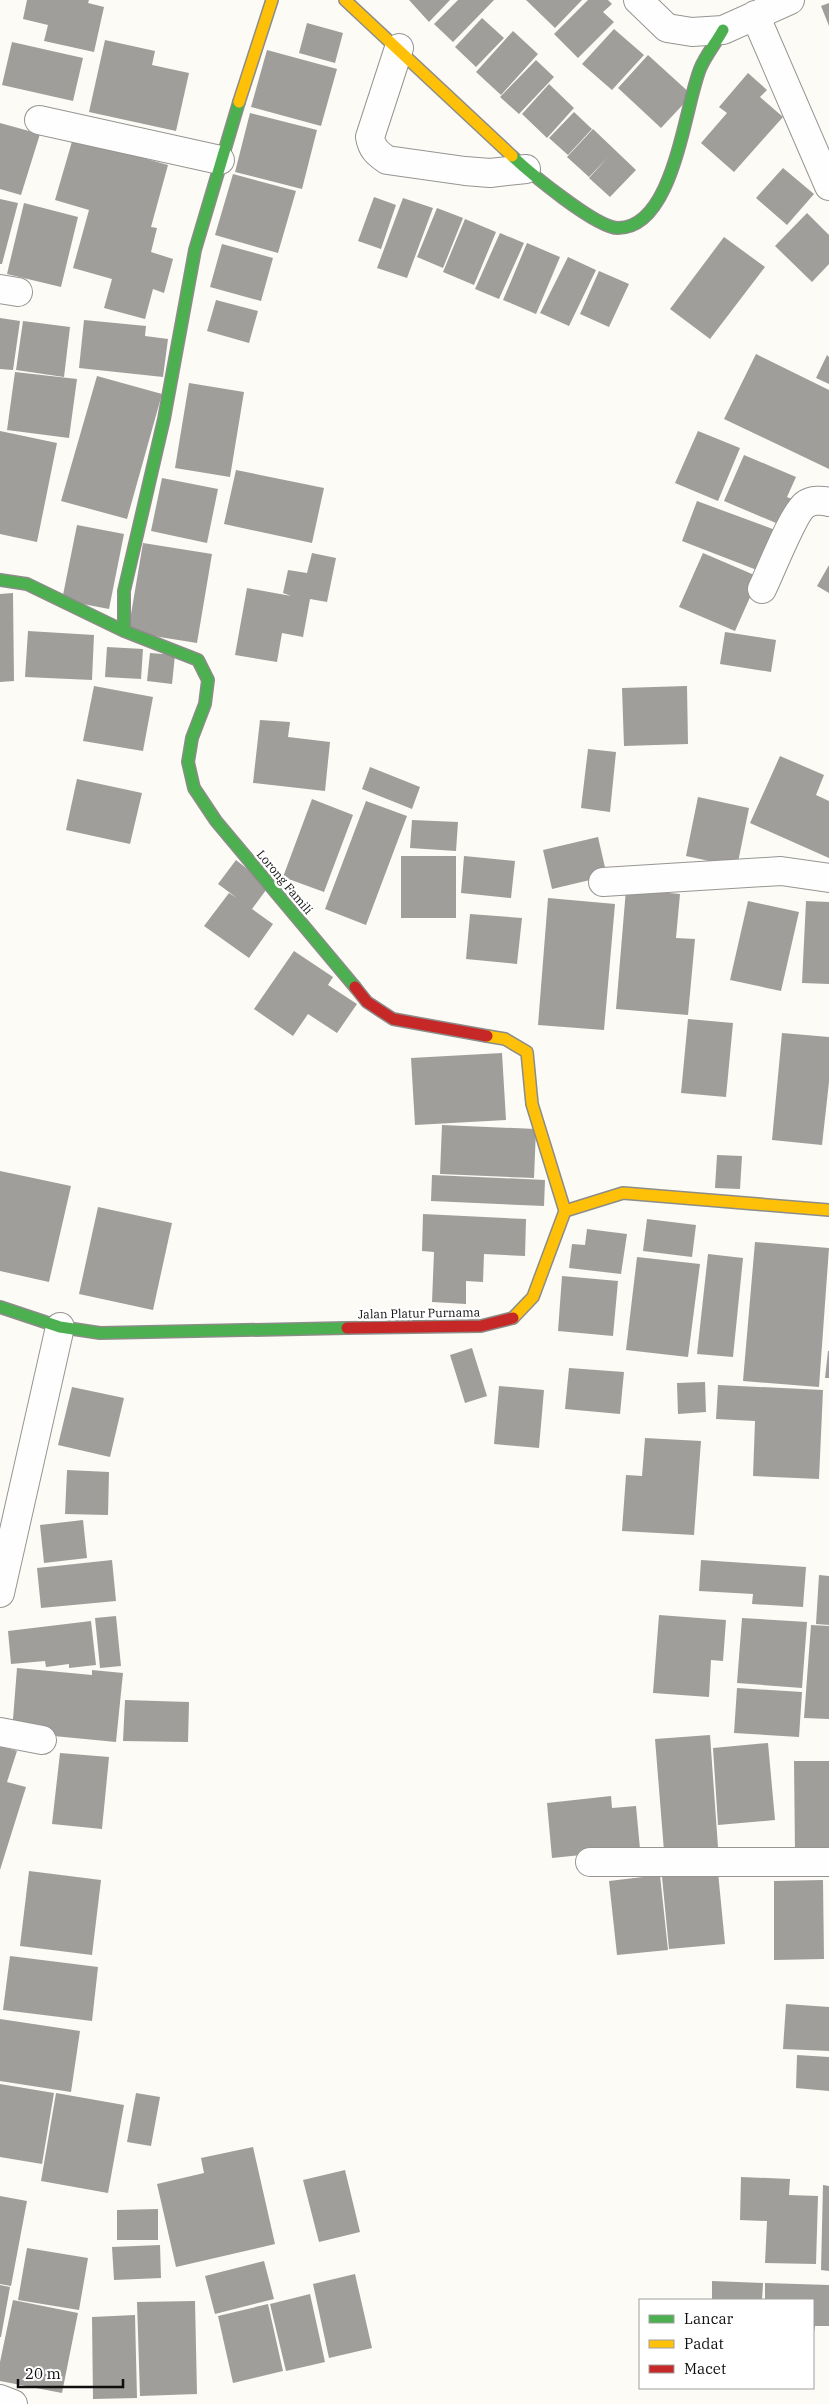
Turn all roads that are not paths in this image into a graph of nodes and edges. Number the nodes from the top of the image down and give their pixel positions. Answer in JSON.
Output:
{"nodes":[{"id":1,"x":272,"y":0,"type":"edge"},
{"id":2,"x":345,"y":0,"type":"edge"},
{"id":3,"x":638,"y":0,"type":"edge"},
{"id":4,"x":790,"y":0,"type":"edge"},
{"id":5,"x":755,"y":15,"type":"junction"},
{"id":6,"x":723,"y":30,"type":"junction"},
{"id":7,"x":398,"y":48,"type":"junction"},
{"id":8,"x":39,"y":120,"type":"dead end"},
{"id":9,"x":220,"y":160,"type":"junction"},
{"id":10,"x":526,"y":169,"type":"junction"},
{"id":11,"x":829,"y":186,"type":"edge"},
{"id":12,"x":829,"y":502,"type":"edge"},
{"id":13,"x":0,"y":580,"type":"edge"},
{"id":14,"x":762,"y":589,"type":"dead end"},
{"id":15,"x":124,"y":631,"type":"junction"},
{"id":16,"x":829,"y":878,"type":"edge"},
{"id":17,"x":603,"y":882,"type":"dead end"},
{"id":18,"x":829,"y":1210,"type":"edge"},
{"id":19,"x":565,"y":1211,"type":"junction"},
{"id":20,"x":0,"y":1307,"type":"edge"},
{"id":21,"x":60,"y":1327,"type":"junction"},
{"id":22,"x":0,"y":1593,"type":"edge"},
{"id":23,"x":0,"y":1732,"type":"edge"},
{"id":24,"x":42,"y":1740,"type":"dead end"},
{"id":25,"x":590,"y":1862,"type":"dead end"},
{"id":26,"x":829,"y":1862,"type":"edge"},
{"id":27,"x":0,"y":2400,"type":"edge"},
{"id":28,"x":14,"y":2404,"type":"edge"}],
"edges":[{"from":1,"to":9,"type":"street"},
{"from":2,"to":7,"type":"street"},
{"from":3,"to":6,"type":"street"},
{"from":4,"to":5,"type":"street"},
{"from":5,"to":6,"type":"street"},
{"from":5,"to":11,"type":"street"},
{"from":6,"to":10,"type":"street"},
{"from":7,"to":10,"type":"street"},
{"from":7,"to":10,"type":"street"},
{"from":8,"to":9,"type":"street"},
{"from":9,"to":15,"type":"street"},
{"from":12,"to":14,"type":"street"},
{"from":13,"to":15,"type":"street","name":"Lorong Famili"},
{"from":15,"to":19,"type":"street","name":"Lorong Famili"},
{"from":16,"to":17,"type":"street"},
{"from":18,"to":19,"type":"street"},
{"from":19,"to":21,"type":"street","name":"Jalan Platur Purnama"},
{"from":20,"to":21,"type":"street","name":"Jalan Platur Purnama"},
{"from":21,"to":22,"type":"street"},
{"from":23,"to":24,"type":"street"},
{"from":25,"to":26,"type":"street"},
{"from":27,"to":28,"type":"street"}]}
